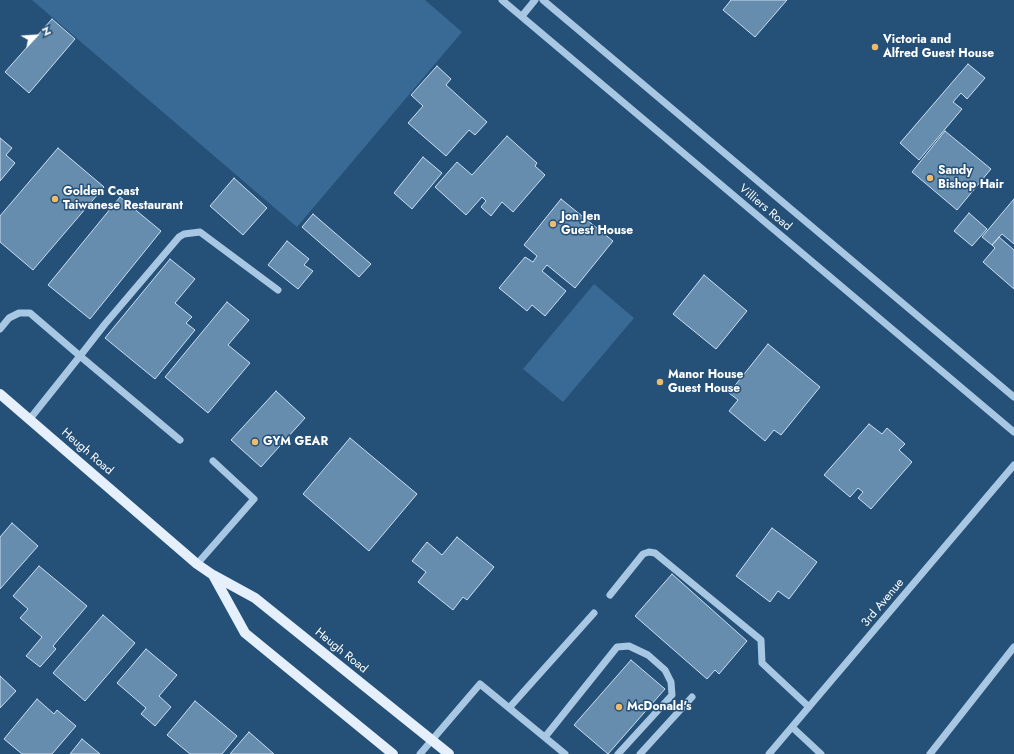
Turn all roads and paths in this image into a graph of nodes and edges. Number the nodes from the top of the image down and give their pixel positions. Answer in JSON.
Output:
{"nodes":[{"id":1,"x":502,"y":0,"type":"edge"},
{"id":2,"x":535,"y":0,"type":"edge"},
{"id":3,"x":543,"y":0,"type":"edge"},
{"id":4,"x":522,"y":16,"type":"junction"},
{"id":5,"x":278,"y":290,"type":"dead end"},
{"id":6,"x":0,"y":328,"type":"edge"},
{"id":7,"x":80,"y":356,"type":"junction"},
{"id":8,"x":0,"y":394,"type":"edge"},
{"id":9,"x":1014,"y":397,"type":"edge"},
{"id":10,"x":29,"y":420,"type":"junction"},
{"id":11,"x":1014,"y":432,"type":"edge"},
{"id":12,"x":180,"y":440,"type":"dead end"},
{"id":13,"x":213,"y":461,"type":"dead end"},
{"id":14,"x":1014,"y":465,"type":"edge"},
{"id":15,"x":197,"y":564,"type":"junction"},
{"id":16,"x":212,"y":575,"type":"junction"},
{"id":17,"x":610,"y":595,"type":"dead end"},
{"id":18,"x":594,"y":613,"type":"dead end"},
{"id":19,"x":1014,"y":648,"type":"edge"},
{"id":20,"x":692,"y":697,"type":"dead end"},
{"id":21,"x":809,"y":707,"type":"junction"},
{"id":22,"x":509,"y":708,"type":"junction"},
{"id":23,"x":792,"y":727,"type":"junction"},
{"id":24,"x":545,"y":737,"type":"junction"},
{"id":25,"x":431,"y":740,"type":"junction"},
{"id":26,"x":393,"y":754,"type":"edge"},
{"id":27,"x":420,"y":754,"type":"edge"},
{"id":28,"x":449,"y":754,"type":"edge"},
{"id":29,"x":565,"y":754,"type":"edge"},
{"id":30,"x":618,"y":754,"type":"edge"},
{"id":31,"x":640,"y":754,"type":"edge"},
{"id":32,"x":769,"y":754,"type":"edge"},
{"id":33,"x":821,"y":754,"type":"edge"},
{"id":34,"x":930,"y":754,"type":"edge"}],
"edges":[{"from":1,"to":4,"type":"street","name":"Villiers Road"},
{"from":2,"to":4,"type":"street"},
{"from":3,"to":9,"type":"street","name":"Villiers Road"},
{"from":4,"to":11,"type":"street","name":"Villiers Road"},
{"from":5,"to":7,"type":"street"},
{"from":6,"to":7,"type":"street"},
{"from":7,"to":10,"type":"street"},
{"from":7,"to":12,"type":"street"},
{"from":8,"to":10,"type":"main road","name":"Heugh Road"},
{"from":10,"to":15,"type":"main road","name":"Heugh Road"},
{"from":13,"to":15,"type":"street"},
{"from":14,"to":21,"type":"street","name":"3rd Avenue"},
{"from":15,"to":16,"type":"main road","name":"Heugh Road"},
{"from":16,"to":25,"type":"main road","name":"Heugh Road"},
{"from":16,"to":26,"type":"main road","name":"Heugh Road"},
{"from":17,"to":21,"type":"street"},
{"from":18,"to":22,"type":"street"},
{"from":19,"to":34,"type":"street"},
{"from":20,"to":31,"type":"street"},
{"from":21,"to":23,"type":"street","name":"3rd Avenue"},
{"from":22,"to":24,"type":"street"},
{"from":22,"to":25,"type":"street"},
{"from":23,"to":32,"type":"street","name":"3rd Avenue"},
{"from":23,"to":33,"type":"street"},
{"from":24,"to":29,"type":"street"},
{"from":24,"to":30,"type":"street"},
{"from":25,"to":27,"type":"street"},
{"from":25,"to":28,"type":"main road","name":"Heugh Road"}]}
